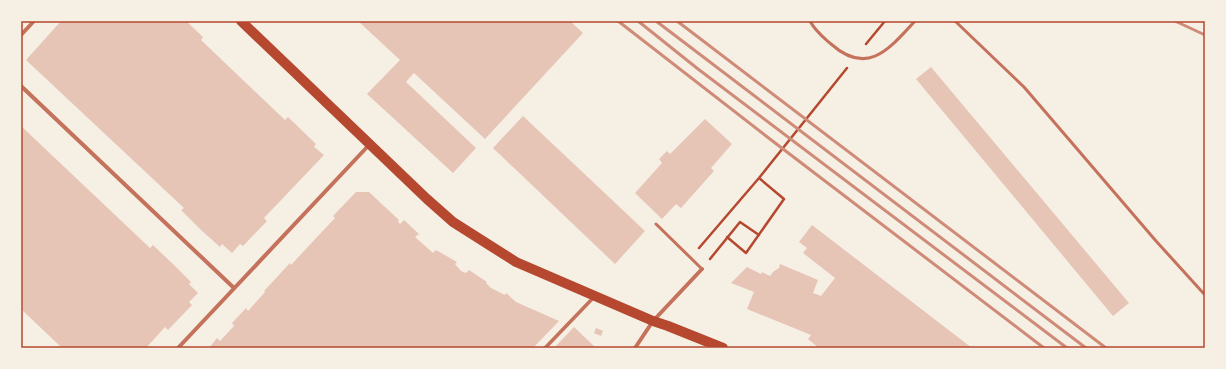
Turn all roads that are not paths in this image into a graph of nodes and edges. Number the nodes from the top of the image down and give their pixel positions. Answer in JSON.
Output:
{"nodes":[{"id":1,"x":34,"y":21,"type":"edge"},
{"id":2,"x":241,"y":21,"type":"edge"},
{"id":3,"x":810,"y":21,"type":"edge"},
{"id":4,"x":915,"y":21,"type":"edge"},
{"id":5,"x":955,"y":21,"type":"edge"},
{"id":6,"x":21,"y":35,"type":"edge"},
{"id":7,"x":21,"y":86,"type":"edge"},
{"id":8,"x":370,"y":144,"type":"junction"},
{"id":9,"x":656,"y":224,"type":"dead end"},
{"id":10,"x":702,"y":269,"type":"joint"},
{"id":11,"x":234,"y":288,"type":"junction"},
{"id":12,"x":1205,"y":295,"type":"edge"},
{"id":13,"x":595,"y":297,"type":"junction"},
{"id":14,"x":653,"y":321,"type":"junction"},
{"id":15,"x":178,"y":348,"type":"edge"},
{"id":16,"x":545,"y":348,"type":"edge"},
{"id":17,"x":635,"y":348,"type":"edge"},
{"id":18,"x":723,"y":348,"type":"edge"}],
"edges":[{"from":1,"to":6,"type":"street"},
{"from":2,"to":8,"type":"main road"},
{"from":3,"to":4,"type":"lane"},
{"from":5,"to":12,"type":"lane"},
{"from":7,"to":11,"type":"street"},
{"from":8,"to":11,"type":"street"},
{"from":8,"to":13,"type":"main road"},
{"from":9,"to":10,"type":"lane"},
{"from":10,"to":14,"type":"street"},
{"from":11,"to":15,"type":"street"},
{"from":13,"to":14,"type":"main road"},
{"from":13,"to":16,"type":"street"},
{"from":14,"to":17,"type":"street"},
{"from":14,"to":18,"type":"main road"}]}
